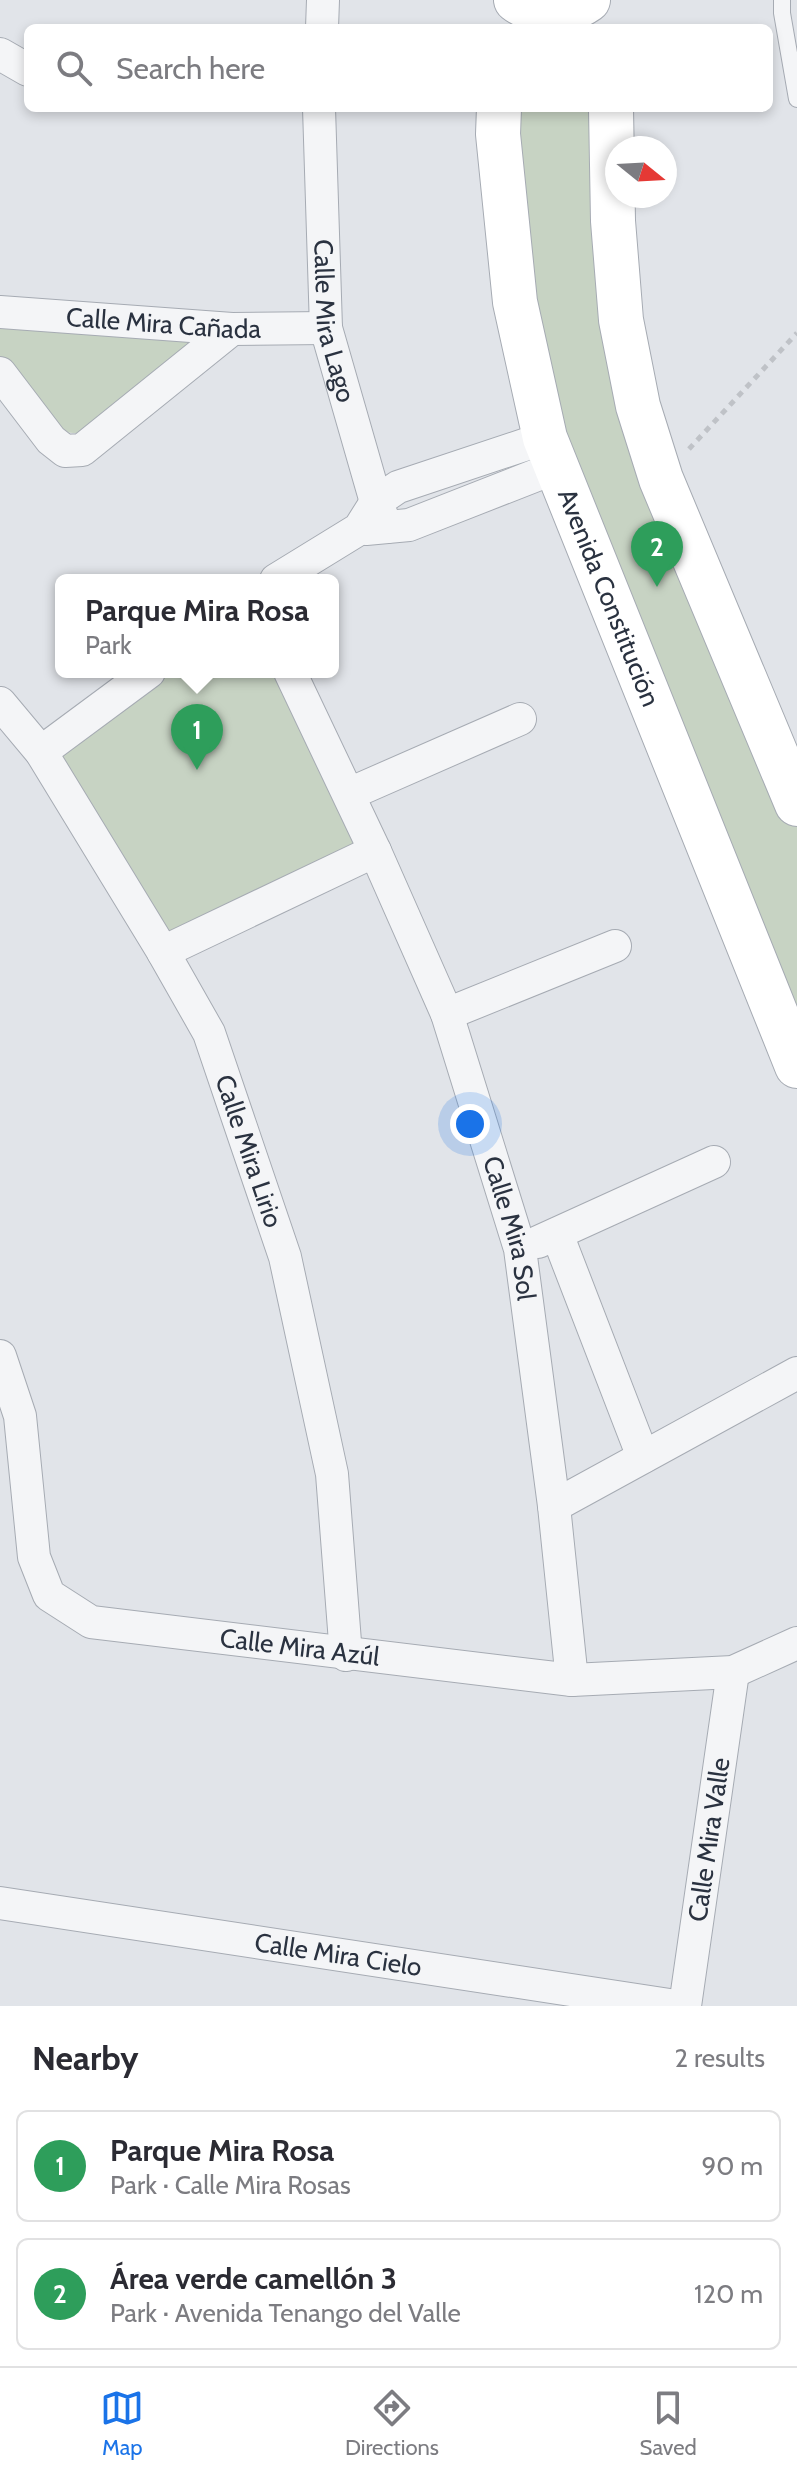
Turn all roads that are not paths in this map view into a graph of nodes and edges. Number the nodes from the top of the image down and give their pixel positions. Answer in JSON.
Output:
{"nodes":[{"id":1,"x":323,"y":0,"type":"edge"},
{"id":2,"x":502,"y":0,"type":"edge"},
{"id":3,"x":516,"y":0,"type":"edge"},
{"id":4,"x":588,"y":0,"type":"edge"},
{"id":5,"x":608,"y":0,"type":"edge"},
{"id":6,"x":782,"y":0,"type":"edge"},
{"id":7,"x":322,"y":24,"type":"edge"},
{"id":8,"x":501,"y":24,"type":"edge"},
{"id":9,"x":609,"y":24,"type":"edge"},
{"id":10,"x":0,"y":54,"type":"edge"},
{"id":11,"x":24,"y":68,"type":"edge"},
{"id":12,"x":797,"y":99,"type":"edge"},
{"id":13,"x":319,"y":112,"type":"edge"},
{"id":14,"x":608,"y":115,"type":"edge"},
{"id":15,"x":501,"y":117,"type":"edge"},
{"id":16,"x":0,"y":312,"type":"edge"},
{"id":17,"x":326,"y":328,"type":"junction"},
{"id":18,"x":232,"y":329,"type":"junction"},
{"id":19,"x":0,"y":373,"type":"edge"},
{"id":20,"x":551,"y":453,"type":"junction"},
{"id":21,"x":374,"y":519,"type":"junction"},
{"id":22,"x":286,"y":574,"type":"edge"},
{"id":23,"x":141,"y":678,"type":"edge"},
{"id":24,"x":293,"y":678,"type":"edge"},
{"id":25,"x":0,"y":703,"type":"edge"},
{"id":26,"x":520,"y":719,"type":"dead end"},
{"id":27,"x":41,"y":752,"type":"junction"},
{"id":28,"x":349,"y":794,"type":"junction"},
{"id":29,"x":797,"y":804,"type":"edge"},
{"id":30,"x":375,"y":851,"type":"junction"},
{"id":31,"x":615,"y":946,"type":"dead end"},
{"id":32,"x":163,"y":952,"type":"junction"},
{"id":33,"x":447,"y":1014,"type":"junction"},
{"id":34,"x":797,"y":1066,"type":"edge"},
{"id":35,"x":714,"y":1162,"type":"dead end"},
{"id":36,"x":557,"y":1234,"type":"junction"},
{"id":37,"x":520,"y":1249,"type":"junction"},
{"id":38,"x":0,"y":1356,"type":"edge"},
{"id":39,"x":797,"y":1373,"type":"edge"},
{"id":40,"x":643,"y":1457,"type":"junction"},
{"id":41,"x":554,"y":1506,"type":"junction"},
{"id":42,"x":797,"y":1643,"type":"edge"},
{"id":43,"x":346,"y":1655,"type":"junction"},
{"id":44,"x":733,"y":1672,"type":"junction"},
{"id":45,"x":572,"y":1680,"type":"junction"},
{"id":46,"x":0,"y":1903,"type":"edge"},
{"id":47,"x":676,"y":2006,"type":"edge"},
{"id":48,"x":685,"y":2006,"type":"edge"}],
"edges":[{"from":1,"to":7,"type":"street"},
{"from":2,"to":8,"type":"main road"},
{"from":3,"to":4,"type":"main road"},
{"from":5,"to":9,"type":"main road"},
{"from":6,"to":12,"type":"lane"},
{"from":10,"to":11,"type":"street"},
{"from":13,"to":17,"type":"street","name":"Calle Mira Lago"},
{"from":14,"to":29,"type":"main road"},
{"from":15,"to":20,"type":"main road","name":"Avenida Constitución"},
{"from":16,"to":18,"type":"street","name":"Calle Mira Cañada"},
{"from":17,"to":18,"type":"street","name":"Calle Mira Cañada"},
{"from":17,"to":21,"type":"street","name":"Calle Mira Lago"},
{"from":18,"to":19,"type":"street"},
{"from":20,"to":21,"type":"street"},
{"from":20,"to":34,"type":"main road","name":"Avenida Constitución"},
{"from":21,"to":22,"type":"street"},
{"from":23,"to":27,"type":"street"},
{"from":24,"to":28,"type":"street","name":"Calle Mira Sol"},
{"from":25,"to":27,"type":"street","name":"Calle Mira Lirio"},
{"from":26,"to":28,"type":"street"},
{"from":27,"to":32,"type":"street","name":"Calle Mira Lirio"},
{"from":28,"to":30,"type":"street","name":"Calle Mira Sol"},
{"from":30,"to":32,"type":"street"},
{"from":30,"to":33,"type":"street","name":"Calle Mira Sol"},
{"from":31,"to":33,"type":"street"},
{"from":32,"to":43,"type":"street","name":"Calle Mira Lirio"},
{"from":33,"to":37,"type":"street","name":"Calle Mira Sol"},
{"from":35,"to":36,"type":"street"},
{"from":36,"to":37,"type":"street"},
{"from":36,"to":40,"type":"street"},
{"from":37,"to":41,"type":"street","name":"Calle Mira Sol"},
{"from":38,"to":43,"type":"street","name":"Calle Mira Azúl"},
{"from":39,"to":40,"type":"street"},
{"from":40,"to":41,"type":"street"},
{"from":41,"to":45,"type":"street","name":"Calle Mira Sol"},
{"from":42,"to":44,"type":"street","name":"Calle Mira Azúl"},
{"from":43,"to":45,"type":"street","name":"Calle Mira Azúl"},
{"from":44,"to":45,"type":"street","name":"Calle Mira Azúl"},
{"from":44,"to":48,"type":"street","name":"Calle Mira Valle"},
{"from":46,"to":47,"type":"street","name":"Calle Mira Cielo"}]}
